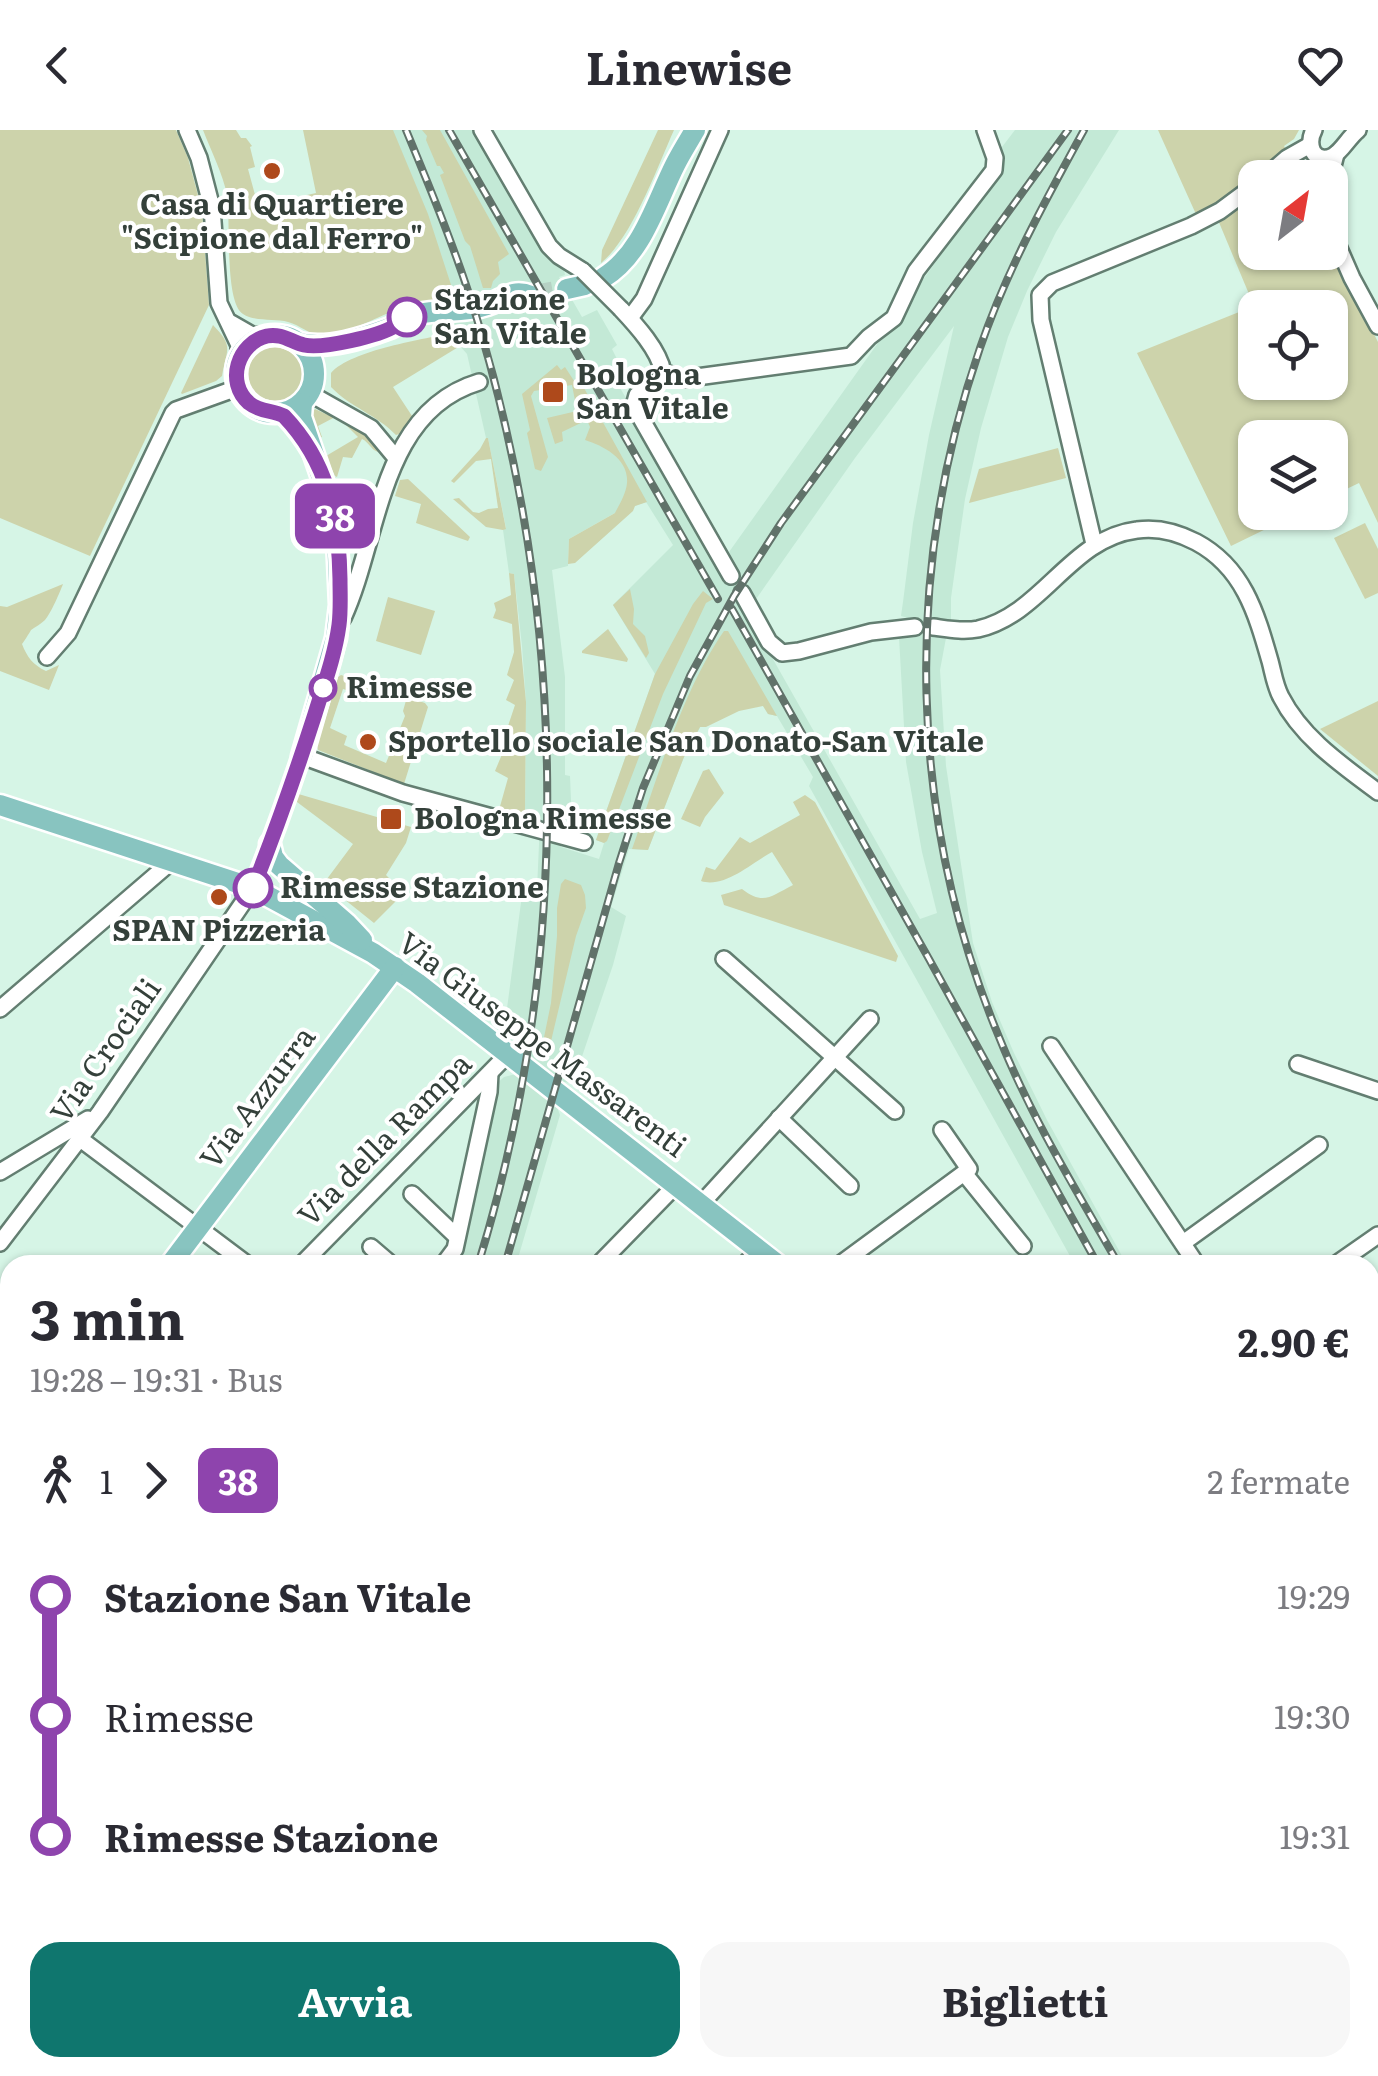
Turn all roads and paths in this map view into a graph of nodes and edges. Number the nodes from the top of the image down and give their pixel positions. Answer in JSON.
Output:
{"nodes":[{"id":1,"x":188,"y":130,"type":"edge"},
{"id":2,"x":482,"y":130,"type":"edge"},
{"id":3,"x":691,"y":130,"type":"edge"},
{"id":4,"x":720,"y":130,"type":"edge"},
{"id":5,"x":984,"y":130,"type":"edge"},
{"id":6,"x":1337,"y":130,"type":"edge"},
{"id":7,"x":1358,"y":130,"type":"edge"},
{"id":8,"x":1324,"y":147,"type":"edge"},
{"id":9,"x":1285,"y":160,"type":"edge"},
{"id":10,"x":1238,"y":197,"type":"edge"},
{"id":11,"x":584,"y":281,"type":"junction"},
{"id":12,"x":532,"y":295,"type":"tunnel mouth"},
{"id":13,"x":628,"y":317,"type":"junction"},
{"id":14,"x":228,"y":321,"type":"junction"},
{"id":15,"x":1378,"y":326,"type":"edge"},
{"id":16,"x":264,"y":336,"type":"junction"},
{"id":17,"x":361,"y":338,"type":"junction"},
{"id":18,"x":299,"y":344,"type":"junction"},
{"id":19,"x":239,"y":360,"type":"junction"},
{"id":20,"x":663,"y":372,"type":"junction"},
{"id":21,"x":479,"y":382,"type":"dead end"},
{"id":22,"x":237,"y":388,"type":"junction"},
{"id":23,"x":308,"y":389,"type":"junction"},
{"id":24,"x":278,"y":413,"type":"junction"},
{"id":25,"x":311,"y":450,"type":"junction"},
{"id":26,"x":396,"y":458,"type":"junction"},
{"id":27,"x":1094,"y":544,"type":"junction"},
{"id":28,"x":340,"y":554,"type":"junction"},
{"id":29,"x":364,"y":557,"type":"junction"},
{"id":30,"x":731,"y":576,"type":"dead end"},
{"id":31,"x":742,"y":594,"type":"dead end"},
{"id":32,"x":339,"y":626,"type":"junction"},
{"id":33,"x":933,"y":627,"type":"dead end"},
{"id":34,"x":916,"y":628,"type":"dead end"},
{"id":35,"x":47,"y":657,"type":"dead end"},
{"id":36,"x":302,"y":756,"type":"joint"},
{"id":37,"x":1378,"y":792,"type":"edge"},
{"id":38,"x":5,"y":811,"type":"edge"},
{"id":39,"x":584,"y":842,"type":"dead end"},
{"id":40,"x":172,"y":861,"type":"junction"},
{"id":41,"x":253,"y":888,"type":"junction"},
{"id":42,"x":372,"y":953,"type":"junction"},
{"id":43,"x":724,"y":959,"type":"dead end"},
{"id":44,"x":395,"y":967,"type":"junction"},
{"id":45,"x":0,"y":1009,"type":"edge"},
{"id":46,"x":870,"y":1020,"type":"dead end"},
{"id":47,"x":1051,"y":1046,"type":"dead end"},
{"id":48,"x":508,"y":1054,"type":"junction"},
{"id":49,"x":835,"y":1058,"type":"junction"},
{"id":50,"x":1298,"y":1064,"type":"dead end"},
{"id":51,"x":490,"y":1073,"type":"junction"},
{"id":52,"x":1378,"y":1091,"type":"edge"},
{"id":53,"x":895,"y":1111,"type":"dead end"},
{"id":54,"x":100,"y":1112,"type":"junction"},
{"id":55,"x":779,"y":1118,"type":"junction"},
{"id":56,"x":942,"y":1130,"type":"dead end"},
{"id":57,"x":78,"y":1138,"type":"junction"},
{"id":58,"x":1318,"y":1145,"type":"dead end"},
{"id":59,"x":0,"y":1172,"type":"edge"},
{"id":60,"x":964,"y":1172,"type":"junction"},
{"id":61,"x":676,"y":1185,"type":"junction"},
{"id":62,"x":850,"y":1186,"type":"dead end"},
{"id":63,"x":412,"y":1194,"type":"dead end"},
{"id":64,"x":701,"y":1204,"type":"junction"},
{"id":65,"x":197,"y":1228,"type":"junction"},
{"id":66,"x":1378,"y":1234,"type":"edge"},
{"id":67,"x":457,"y":1238,"type":"junction"},
{"id":68,"x":0,"y":1243,"type":"edge"},
{"id":69,"x":1182,"y":1243,"type":"junction"},
{"id":70,"x":1023,"y":1246,"type":"dead end"},
{"id":71,"x":372,"y":1248,"type":"dead end"},
{"id":72,"x":177,"y":1255,"type":"edge"},
{"id":73,"x":234,"y":1255,"type":"edge"},
{"id":74,"x":310,"y":1255,"type":"edge"},
{"id":75,"x":380,"y":1255,"type":"edge"},
{"id":76,"x":450,"y":1255,"type":"edge"},
{"id":77,"x":608,"y":1255,"type":"edge"},
{"id":78,"x":749,"y":1255,"type":"edge"},
{"id":79,"x":852,"y":1255,"type":"edge"},
{"id":80,"x":1190,"y":1255,"type":"edge"},
{"id":81,"x":1349,"y":1255,"type":"edge"}],
"edges":[{"from":1,"to":14,"type":"street"},
{"from":2,"to":11,"type":"street"},
{"from":3,"to":11,"type":"main road"},
{"from":4,"to":13,"type":"street"},
{"from":5,"to":20,"type":"street"},
{"from":6,"to":8,"type":"street"},
{"from":7,"to":8,"type":"street"},
{"from":8,"to":9,"type":"street"},
{"from":8,"to":15,"type":"street"},
{"from":10,"to":27,"type":"street"},
{"from":11,"to":13,"type":"street","bridge":true},
{"from":12,"to":17,"type":"main road"},
{"from":13,"to":20,"type":"street"},
{"from":14,"to":16,"type":"street"},
{"from":14,"to":19,"type":"street"},
{"from":16,"to":18,"type":"main road"},
{"from":16,"to":19,"type":"main road"},
{"from":17,"to":18,"type":"main road"},
{"from":17,"to":23,"type":"main road"},
{"from":18,"to":23,"type":"main road"},
{"from":19,"to":22,"type":"main road"},
{"from":20,"to":30,"type":"street"},
{"from":21,"to":26,"type":"street"},
{"from":22,"to":24,"type":"main road"},
{"from":22,"to":35,"type":"street"},
{"from":23,"to":24,"type":"main road"},
{"from":23,"to":25,"type":"main road"},
{"from":23,"to":26,"type":"street"},
{"from":24,"to":25,"type":"main road"},
{"from":25,"to":28,"type":"main road"},
{"from":26,"to":29,"type":"street"},
{"from":27,"to":33,"type":"street"},
{"from":27,"to":37,"type":"street"},
{"from":28,"to":29,"type":"street"},
{"from":28,"to":32,"type":"main road"},
{"from":29,"to":32,"type":"street"},
{"from":31,"to":34,"type":"street"},
{"from":32,"to":36,"type":"main road"},
{"from":36,"to":39,"type":"street"},
{"from":38,"to":40,"type":"main road","name":"Via Giuseppe Massarenti"},
{"from":40,"to":41,"type":"main road","name":"Via Giuseppe Massarenti"},
{"from":40,"to":45,"type":"street"},
{"from":41,"to":42,"type":"main road","name":"Via Giuseppe Massarenti"},
{"from":41,"to":42,"type":"main road","name":"Via Giuseppe Massarenti"},
{"from":41,"to":54,"type":"street","name":"Via Crociali"},
{"from":42,"to":44,"type":"main road","name":"Via Giuseppe Massarenti"},
{"from":43,"to":49,"type":"street"},
{"from":44,"to":48,"type":"main road","name":"Via Giuseppe Massarenti"},
{"from":44,"to":65,"type":"main road","name":"Via Azzurra"},
{"from":46,"to":49,"type":"street"},
{"from":47,"to":69,"type":"street"},
{"from":48,"to":51,"type":"street","name":"Via della Rampa"},
{"from":48,"to":61,"type":"main road","name":"Via Giuseppe Massarenti"},
{"from":49,"to":53,"type":"street"},
{"from":49,"to":55,"type":"street"},
{"from":50,"to":52,"type":"street"},
{"from":51,"to":67,"type":"street"},
{"from":51,"to":74,"type":"street","name":"Via della Rampa"},
{"from":54,"to":57,"type":"street","name":"Via Crociali"},
{"from":54,"to":59,"type":"street"},
{"from":55,"to":62,"type":"street"},
{"from":55,"to":64,"type":"street"},
{"from":56,"to":60,"type":"street"},
{"from":57,"to":65,"type":"street"},
{"from":57,"to":68,"type":"street","name":"Via Crociali"},
{"from":58,"to":69,"type":"street"},
{"from":60,"to":70,"type":"street"},
{"from":60,"to":79,"type":"street"},
{"from":61,"to":64,"type":"main road","name":"Via Giuseppe Massarenti"},
{"from":61,"to":77,"type":"street","name":"Via Giuseppe Massarenti"},
{"from":63,"to":67,"type":"street"},
{"from":64,"to":78,"type":"main road","name":"Via Giuseppe Massarenti"},
{"from":65,"to":72,"type":"main road","name":"Via Azzurra"},
{"from":65,"to":73,"type":"street"},
{"from":66,"to":81,"type":"street"},
{"from":67,"to":76,"type":"street"},
{"from":69,"to":80,"type":"street"},
{"from":71,"to":75,"type":"street"}]}
